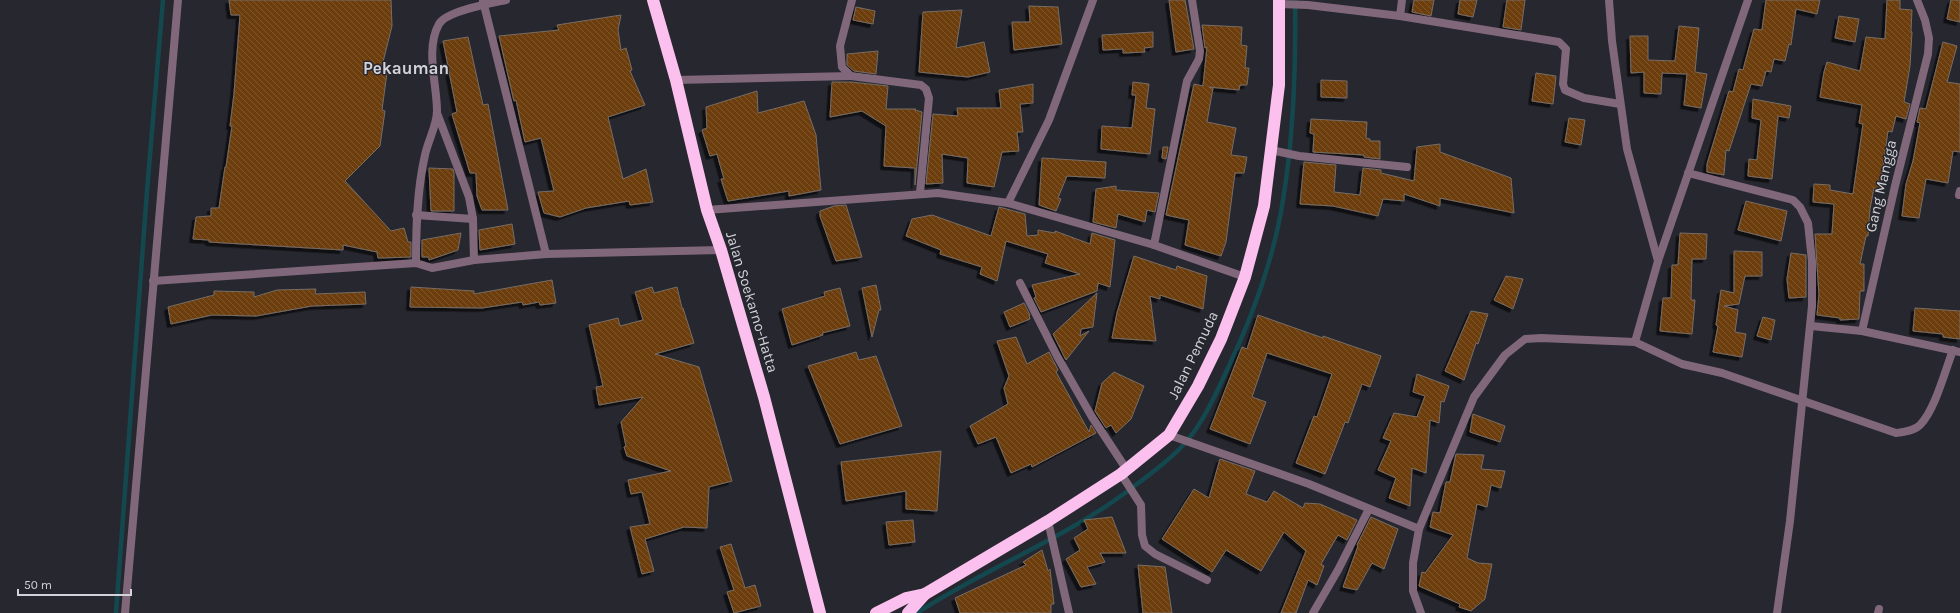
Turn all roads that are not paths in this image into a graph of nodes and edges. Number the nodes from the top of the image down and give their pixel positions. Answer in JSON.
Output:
{"nodes":[{"id":1,"x":178,"y":0,"type":"edge"},
{"id":2,"x":506,"y":0,"type":"edge"},
{"id":3,"x":653,"y":0,"type":"edge"},
{"id":4,"x":852,"y":0,"type":"edge"},
{"id":5,"x":1093,"y":0,"type":"edge"},
{"id":6,"x":1192,"y":0,"type":"edge"},
{"id":7,"x":1402,"y":0,"type":"edge"},
{"id":8,"x":1609,"y":0,"type":"edge"},
{"id":9,"x":1748,"y":0,"type":"edge"},
{"id":10,"x":1917,"y":0,"type":"edge"},
{"id":11,"x":483,"y":2,"type":"edge"},
{"id":12,"x":1283,"y":3,"type":"edge"},
{"id":13,"x":1400,"y":16,"type":"junction"},
{"id":14,"x":851,"y":76,"type":"junction"},
{"id":15,"x":676,"y":80,"type":"junction"},
{"id":16,"x":1620,"y":104,"type":"junction"},
{"id":17,"x":437,"y":113,"type":"junction"},
{"id":18,"x":1275,"y":151,"type":"junction"},
{"id":19,"x":1407,"y":167,"type":"dead end"},
{"id":20,"x":1688,"y":173,"type":"junction"},
{"id":21,"x":920,"y":193,"type":"junction"},
{"id":22,"x":1008,"y":203,"type":"junction"},
{"id":23,"x":707,"y":210,"type":"junction"},
{"id":24,"x":416,"y":215,"type":"junction"},
{"id":25,"x":473,"y":219,"type":"junction"},
{"id":26,"x":1154,"y":245,"type":"junction"},
{"id":27,"x":721,"y":250,"type":"junction"},
{"id":28,"x":546,"y":254,"type":"junction"},
{"id":29,"x":474,"y":260,"type":"junction"},
{"id":30,"x":1658,"y":262,"type":"junction"},
{"id":31,"x":416,"y":263,"type":"junction"},
{"id":32,"x":1245,"y":277,"type":"junction"},
{"id":33,"x":152,"y":281,"type":"junction"},
{"id":34,"x":1020,"y":283,"type":"dead end"},
{"id":35,"x":1811,"y":326,"type":"junction"},
{"id":36,"x":1862,"y":331,"type":"junction"},
{"id":37,"x":1636,"y":342,"type":"junction"},
{"id":38,"x":1956,"y":351,"type":"edge"},
{"id":39,"x":1801,"y":401,"type":"junction"},
{"id":40,"x":1173,"y":436,"type":"junction"},
{"id":41,"x":1125,"y":476,"type":"junction"},
{"id":42,"x":1369,"y":508,"type":"junction"},
{"id":43,"x":1049,"y":526,"type":"junction"},
{"id":44,"x":1420,"y":529,"type":"junction"},
{"id":45,"x":1207,"y":580,"type":"dead end"},
{"id":46,"x":925,"y":594,"type":"junction"},
{"id":47,"x":125,"y":613,"type":"edge"},
{"id":48,"x":820,"y":613,"type":"edge"},
{"id":49,"x":876,"y":613,"type":"edge"},
{"id":50,"x":908,"y":613,"type":"edge"},
{"id":51,"x":1069,"y":613,"type":"edge"},
{"id":52,"x":1313,"y":613,"type":"edge"},
{"id":53,"x":1421,"y":613,"type":"edge"},
{"id":54,"x":1777,"y":613,"type":"edge"}],
"edges":[{"from":1,"to":33,"type":"street"},
{"from":2,"to":11,"type":"street"},
{"from":3,"to":15,"type":"highway","name":"Jalan Soekarno-Hatta"},
{"from":4,"to":14,"type":"street"},
{"from":5,"to":22,"type":"street"},
{"from":6,"to":26,"type":"street"},
{"from":7,"to":13,"type":"street"},
{"from":8,"to":16,"type":"street"},
{"from":9,"to":20,"type":"street"},
{"from":10,"to":36,"type":"street","name":"Gang Mangga"},
{"from":11,"to":17,"type":"street"},
{"from":11,"to":28,"type":"street"},
{"from":12,"to":13,"type":"street"},
{"from":12,"to":18,"type":"highway","name":"Jalan Pemuda"},
{"from":13,"to":16,"type":"street"},
{"from":14,"to":15,"type":"street"},
{"from":14,"to":21,"type":"street"},
{"from":15,"to":23,"type":"highway","name":"Jalan Soekarno-Hatta"},
{"from":16,"to":30,"type":"street"},
{"from":17,"to":24,"type":"street"},
{"from":17,"to":25,"type":"street"},
{"from":18,"to":19,"type":"street"},
{"from":18,"to":32,"type":"highway","name":"Jalan Pemuda"},
{"from":20,"to":30,"type":"street"},
{"from":20,"to":35,"type":"street"},
{"from":21,"to":22,"type":"street"},
{"from":21,"to":23,"type":"street"},
{"from":22,"to":26,"type":"street"},
{"from":23,"to":27,"type":"highway","name":"Jalan Soekarno-Hatta"},
{"from":24,"to":25,"type":"street"},
{"from":24,"to":31,"type":"street"},
{"from":25,"to":29,"type":"street"},
{"from":26,"to":32,"type":"street"},
{"from":27,"to":28,"type":"street"},
{"from":27,"to":48,"type":"highway","name":"Jalan Soekarno-Hatta"},
{"from":28,"to":29,"type":"street"},
{"from":29,"to":31,"type":"street"},
{"from":30,"to":37,"type":"street"},
{"from":31,"to":33,"type":"street"},
{"from":32,"to":40,"type":"highway","name":"Jalan Pemuda"},
{"from":33,"to":47,"type":"street"},
{"from":34,"to":41,"type":"street"},
{"from":35,"to":36,"type":"street"},
{"from":35,"to":39,"type":"street"},
{"from":36,"to":38,"type":"street"},
{"from":37,"to":39,"type":"street"},
{"from":37,"to":44,"type":"street"},
{"from":38,"to":39,"type":"street"},
{"from":39,"to":54,"type":"street"},
{"from":40,"to":41,"type":"highway","name":"Jalan Pemuda"},
{"from":40,"to":42,"type":"street"},
{"from":41,"to":43,"type":"highway","name":"Jalan Pemuda"},
{"from":41,"to":45,"type":"street"},
{"from":42,"to":44,"type":"street"},
{"from":42,"to":52,"type":"street"},
{"from":43,"to":46,"type":"highway","name":"Jalan Pemuda"},
{"from":43,"to":51,"type":"street"},
{"from":44,"to":53,"type":"street"},
{"from":46,"to":49,"type":"highway","name":"Jalan Pemuda"},
{"from":46,"to":50,"type":"highway","name":"Jalan Pemuda"}]}
